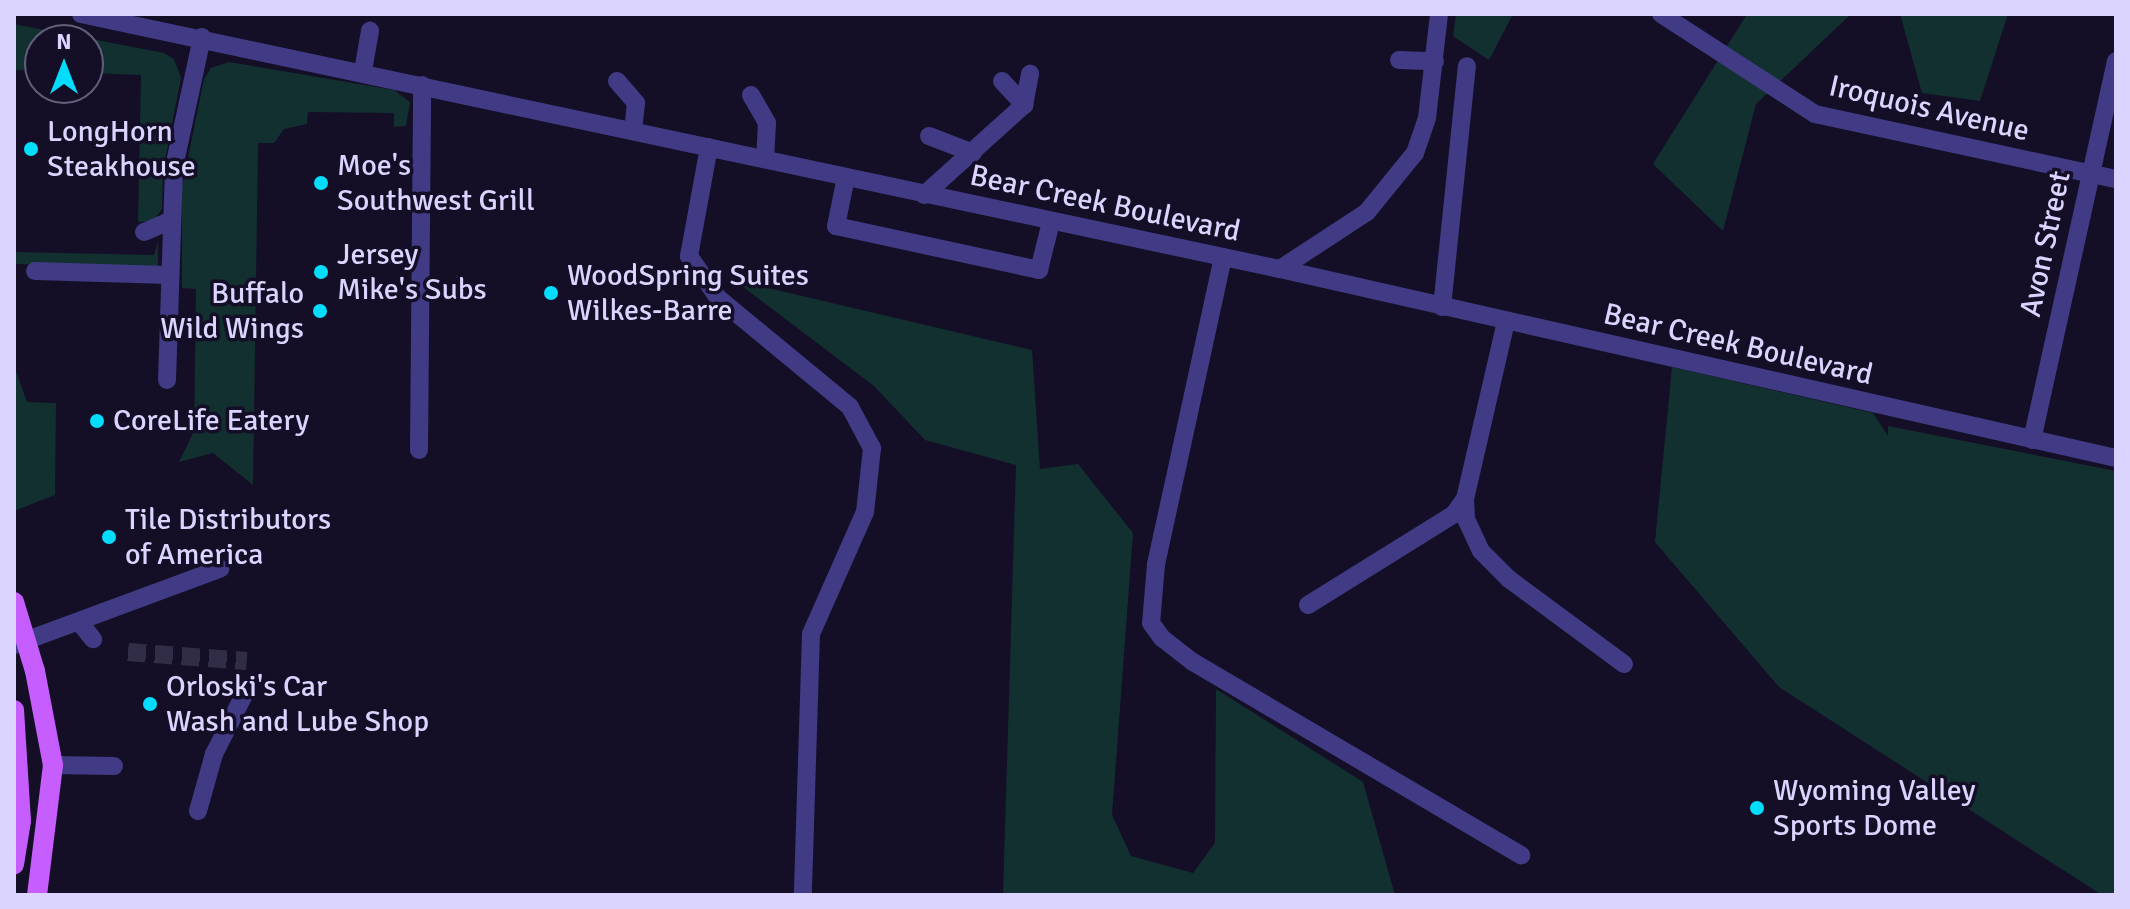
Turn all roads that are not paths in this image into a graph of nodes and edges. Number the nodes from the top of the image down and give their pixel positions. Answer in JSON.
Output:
{"nodes":[{"id":1,"x":81,"y":14,"type":"edge"},
{"id":2,"x":1439,"y":14,"type":"edge"},
{"id":3,"x":1661,"y":14,"type":"edge"},
{"id":4,"x":170,"y":23,"type":"edge"},
{"id":5,"x":370,"y":31,"type":"dead end"},
{"id":6,"x":202,"y":37,"type":"junction"},
{"id":7,"x":1399,"y":60,"type":"dead end"},
{"id":8,"x":1435,"y":61,"type":"junction"},
{"id":9,"x":2116,"y":61,"type":"edge"},
{"id":10,"x":1467,"y":66,"type":"dead end"},
{"id":11,"x":363,"y":71,"type":"junction"},
{"id":12,"x":1030,"y":74,"type":"dead end"},
{"id":13,"x":617,"y":81,"type":"dead end"},
{"id":14,"x":1002,"y":81,"type":"dead end"},
{"id":15,"x":422,"y":85,"type":"junction"},
{"id":16,"x":751,"y":95,"type":"dead end"},
{"id":17,"x":1024,"y":105,"type":"junction"},
{"id":18,"x":633,"y":131,"type":"junction"},
{"id":19,"x":929,"y":136,"type":"dead end"},
{"id":20,"x":709,"y":147,"type":"junction"},
{"id":21,"x":973,"y":153,"type":"junction"},
{"id":22,"x":765,"y":159,"type":"junction"},
{"id":23,"x":2089,"y":173,"type":"junction"},
{"id":24,"x":846,"y":177,"type":"junction"},
{"id":25,"x":2116,"y":179,"type":"edge"},
{"id":26,"x":924,"y":195,"type":"junction"},
{"id":27,"x":170,"y":221,"type":"junction"},
{"id":28,"x":1051,"y":222,"type":"junction"},
{"id":29,"x":144,"y":232,"type":"dead end"},
{"id":30,"x":1223,"y":257,"type":"junction"},
{"id":31,"x":1280,"y":269,"type":"junction"},
{"id":32,"x":35,"y":271,"type":"dead end"},
{"id":33,"x":168,"y":275,"type":"junction"},
{"id":34,"x":1442,"y":307,"type":"junction"},
{"id":35,"x":1506,"y":321,"type":"junction"},
{"id":36,"x":167,"y":380,"type":"dead end"},
{"id":37,"x":2032,"y":440,"type":"junction"},
{"id":38,"x":419,"y":450,"type":"dead end"},
{"id":39,"x":2116,"y":458,"type":"edge"},
{"id":40,"x":1465,"y":499,"type":"junction"},
{"id":41,"x":220,"y":569,"type":"dead end"},
{"id":42,"x":14,"y":602,"type":"edge"},
{"id":43,"x":1308,"y":605,"type":"dead end"},
{"id":44,"x":80,"y":623,"type":"junction"},
{"id":45,"x":93,"y":639,"type":"dead end"},
{"id":46,"x":20,"y":643,"type":"edge"},
{"id":47,"x":1624,"y":664,"type":"dead end"},
{"id":48,"x":248,"y":687,"type":"dead end"},
{"id":49,"x":14,"y":710,"type":"edge"},
{"id":50,"x":53,"y":765,"type":"junction"},
{"id":51,"x":114,"y":766,"type":"dead end"},
{"id":52,"x":17,"y":778,"type":"edge"},
{"id":53,"x":198,"y":811,"type":"dead end"},
{"id":54,"x":1521,"y":855,"type":"dead end"},
{"id":55,"x":14,"y":864,"type":"edge"},
{"id":56,"x":37,"y":895,"type":"edge"},
{"id":57,"x":803,"y":895,"type":"edge"}],
"edges":[{"from":1,"to":4,"type":"street","name":"Bear Creek Boulevard"},
{"from":2,"to":8,"type":"street"},
{"from":3,"to":23,"type":"street","name":"Iroquois Avenue"},
{"from":4,"to":6,"type":"street","name":"Bear Creek Boulevard"},
{"from":5,"to":11,"type":"street"},
{"from":6,"to":11,"type":"street","name":"Bear Creek Boulevard"},
{"from":6,"to":27,"type":"street"},
{"from":7,"to":8,"type":"street"},
{"from":8,"to":31,"type":"street"},
{"from":9,"to":23,"type":"street","name":"Avon Street"},
{"from":10,"to":34,"type":"street"},
{"from":11,"to":15,"type":"street","name":"Bear Creek Boulevard"},
{"from":12,"to":17,"type":"street"},
{"from":13,"to":18,"type":"street"},
{"from":14,"to":17,"type":"street"},
{"from":15,"to":18,"type":"street","name":"Bear Creek Boulevard"},
{"from":15,"to":38,"type":"street"},
{"from":16,"to":22,"type":"street"},
{"from":17,"to":21,"type":"street"},
{"from":18,"to":20,"type":"street","name":"Bear Creek Boulevard"},
{"from":19,"to":21,"type":"street"},
{"from":20,"to":22,"type":"street","name":"Bear Creek Boulevard"},
{"from":20,"to":57,"type":"street"},
{"from":21,"to":26,"type":"street"},
{"from":22,"to":24,"type":"street","name":"Bear Creek Boulevard"},
{"from":23,"to":25,"type":"street","name":"Iroquois Avenue"},
{"from":23,"to":37,"type":"street","name":"Avon Street"},
{"from":24,"to":26,"type":"street","name":"Bear Creek Boulevard"},
{"from":24,"to":28,"type":"street"},
{"from":26,"to":28,"type":"street","name":"Bear Creek Boulevard"},
{"from":27,"to":29,"type":"street"},
{"from":27,"to":33,"type":"street"},
{"from":28,"to":30,"type":"street","name":"Bear Creek Boulevard"},
{"from":30,"to":31,"type":"street","name":"Bear Creek Boulevard"},
{"from":30,"to":54,"type":"street"},
{"from":31,"to":34,"type":"street","name":"Bear Creek Boulevard"},
{"from":32,"to":33,"type":"street"},
{"from":33,"to":36,"type":"street"},
{"from":34,"to":35,"type":"street","name":"Bear Creek Boulevard"},
{"from":35,"to":37,"type":"street","name":"Bear Creek Boulevard"},
{"from":35,"to":40,"type":"street"},
{"from":37,"to":39,"type":"street","name":"Bear Creek Boulevard"},
{"from":40,"to":43,"type":"street"},
{"from":40,"to":47,"type":"street"},
{"from":41,"to":44,"type":"street"},
{"from":42,"to":46,"type":"main road"},
{"from":44,"to":45,"type":"street"},
{"from":44,"to":46,"type":"street"},
{"from":46,"to":50,"type":"main road"},
{"from":48,"to":53,"type":"street"},
{"from":49,"to":52,"type":"main road"},
{"from":50,"to":51,"type":"street"},
{"from":50,"to":56,"type":"main road"},
{"from":52,"to":55,"type":"main road"}]}
